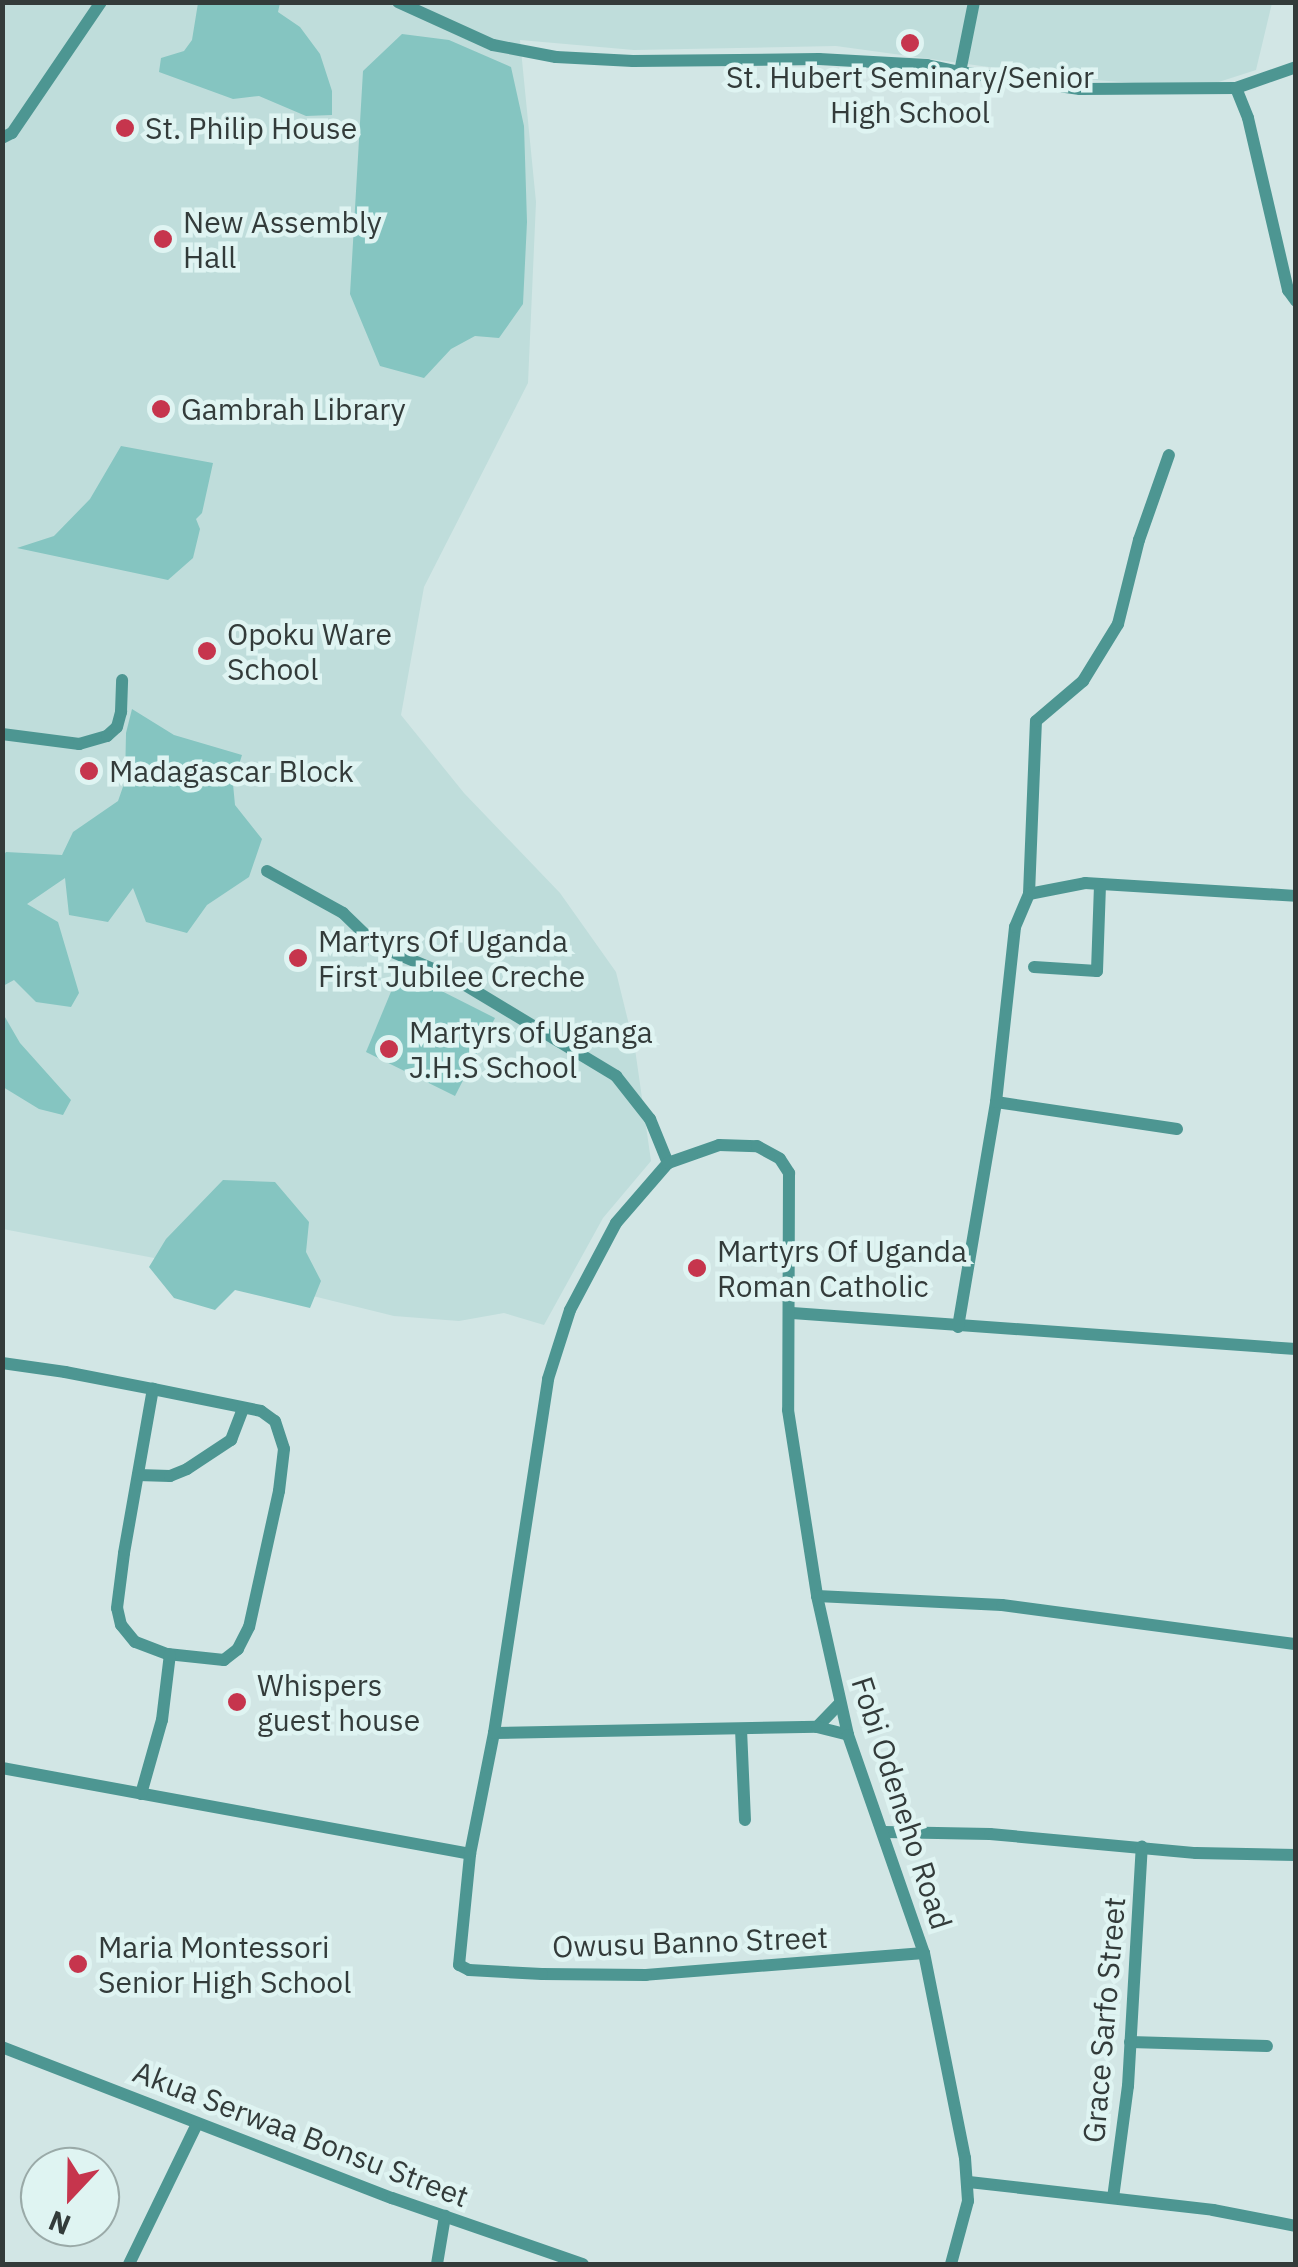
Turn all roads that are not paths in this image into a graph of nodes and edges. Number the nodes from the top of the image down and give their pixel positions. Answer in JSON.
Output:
{"nodes":[{"id":1,"x":101,"y":2,"type":"edge"},
{"id":2,"x":398,"y":2,"type":"edge"},
{"id":3,"x":974,"y":2,"type":"edge"},
{"id":4,"x":1296,"y":67,"type":"edge"},
{"id":5,"x":960,"y":72,"type":"junction"},
{"id":6,"x":1236,"y":88,"type":"junction"},
{"id":7,"x":2,"y":138,"type":"edge"},
{"id":8,"x":1296,"y":301,"type":"edge"},
{"id":9,"x":1170,"y":455,"type":"dead end"},
{"id":10,"x":122,"y":680,"type":"dead end"},
{"id":11,"x":2,"y":734,"type":"edge"},
{"id":12,"x":267,"y":871,"type":"dead end"},
{"id":13,"x":1100,"y":884,"type":"junction"},
{"id":14,"x":1030,"y":894,"type":"junction"},
{"id":15,"x":1296,"y":896,"type":"edge"},
{"id":16,"x":1034,"y":967,"type":"dead end"},
{"id":17,"x":996,"y":1102,"type":"junction"},
{"id":18,"x":1176,"y":1128,"type":"dead end"},
{"id":19,"x":668,"y":1164,"type":"junction"},
{"id":20,"x":792,"y":1313,"type":"junction"},
{"id":21,"x":958,"y":1327,"type":"junction"},
{"id":22,"x":1296,"y":1348,"type":"edge"},
{"id":23,"x":2,"y":1363,"type":"edge"},
{"id":24,"x":153,"y":1389,"type":"junction"},
{"id":25,"x":244,"y":1408,"type":"junction"},
{"id":26,"x":138,"y":1475,"type":"junction"},
{"id":27,"x":817,"y":1596,"type":"junction"},
{"id":28,"x":1296,"y":1644,"type":"edge"},
{"id":29,"x":170,"y":1654,"type":"junction"},
{"id":30,"x":840,"y":1703,"type":"junction"},
{"id":31,"x":817,"y":1727,"type":"junction"},
{"id":32,"x":741,"y":1729,"type":"junction"},
{"id":33,"x":494,"y":1733,"type":"junction"},
{"id":34,"x":848,"y":1736,"type":"junction"},
{"id":35,"x":2,"y":1768,"type":"edge"},
{"id":36,"x":141,"y":1794,"type":"junction"},
{"id":37,"x":745,"y":1820,"type":"dead end"},
{"id":38,"x":884,"y":1832,"type":"junction"},
{"id":39,"x":1142,"y":1846,"type":"junction"},
{"id":40,"x":470,"y":1854,"type":"junction"},
{"id":41,"x":1292,"y":1859,"type":"edge"},
{"id":42,"x":924,"y":1953,"type":"junction"},
{"id":43,"x":1130,"y":2042,"type":"junction"},
{"id":44,"x":1268,"y":2046,"type":"dead end"},
{"id":45,"x":2,"y":2047,"type":"edge"},
{"id":46,"x":196,"y":2124,"type":"junction"},
{"id":47,"x":968,"y":2182,"type":"junction"},
{"id":48,"x":1113,"y":2198,"type":"junction"},
{"id":49,"x":445,"y":2216,"type":"junction"},
{"id":50,"x":1296,"y":2226,"type":"edge"},
{"id":51,"x":129,"y":2264,"type":"edge"},
{"id":52,"x":437,"y":2264,"type":"edge"},
{"id":53,"x":583,"y":2264,"type":"edge"},
{"id":54,"x":951,"y":2264,"type":"edge"}],
"edges":[{"from":1,"to":7,"type":"street"},
{"from":2,"to":5,"type":"street"},
{"from":3,"to":5,"type":"street"},
{"from":4,"to":6,"type":"street"},
{"from":5,"to":6,"type":"street"},
{"from":6,"to":8,"type":"street"},
{"from":9,"to":14,"type":"street"},
{"from":10,"to":11,"type":"street"},
{"from":12,"to":19,"type":"street"},
{"from":13,"to":14,"type":"street"},
{"from":13,"to":15,"type":"street"},
{"from":13,"to":16,"type":"street"},
{"from":14,"to":17,"type":"street"},
{"from":17,"to":18,"type":"street"},
{"from":17,"to":21,"type":"street"},
{"from":19,"to":20,"type":"street","name":"Fobi Odeneho Road"},
{"from":19,"to":33,"type":"street"},
{"from":20,"to":21,"type":"street"},
{"from":20,"to":27,"type":"street","name":"Fobi Odeneho Road"},
{"from":21,"to":22,"type":"street"},
{"from":23,"to":24,"type":"street"},
{"from":24,"to":25,"type":"street"},
{"from":24,"to":26,"type":"street"},
{"from":25,"to":26,"type":"street"},
{"from":25,"to":29,"type":"street"},
{"from":26,"to":29,"type":"street"},
{"from":27,"to":28,"type":"street"},
{"from":27,"to":30,"type":"street","name":"Fobi Odeneho Road"},
{"from":29,"to":36,"type":"street"},
{"from":30,"to":31,"type":"street"},
{"from":30,"to":34,"type":"street","name":"Fobi Odeneho Road"},
{"from":31,"to":32,"type":"street"},
{"from":31,"to":34,"type":"street"},
{"from":32,"to":33,"type":"street"},
{"from":32,"to":37,"type":"street"},
{"from":33,"to":40,"type":"street"},
{"from":34,"to":38,"type":"street","name":"Fobi Odeneho Road"},
{"from":35,"to":36,"type":"street"},
{"from":36,"to":40,"type":"street"},
{"from":38,"to":39,"type":"street"},
{"from":38,"to":42,"type":"street","name":"Fobi Odeneho Road"},
{"from":39,"to":41,"type":"street"},
{"from":39,"to":43,"type":"street","name":"Grace Sarfo Street"},
{"from":40,"to":42,"type":"street","name":"Owusu Banno Street"},
{"from":42,"to":47,"type":"street","name":"Fobi Odeneho Road"},
{"from":43,"to":44,"type":"street"},
{"from":43,"to":48,"type":"street","name":"Grace Sarfo Street"},
{"from":45,"to":46,"type":"street","name":"Akua Serwaa Bonsu Street"},
{"from":46,"to":49,"type":"street","name":"Akua Serwaa Bonsu Street"},
{"from":46,"to":51,"type":"street"},
{"from":47,"to":48,"type":"street"},
{"from":47,"to":54,"type":"street","name":"Fobi Odeneho Road"},
{"from":48,"to":50,"type":"street"},
{"from":49,"to":52,"type":"street"},
{"from":49,"to":53,"type":"street","name":"Akua Serwaa Bonsu Street"}]}
